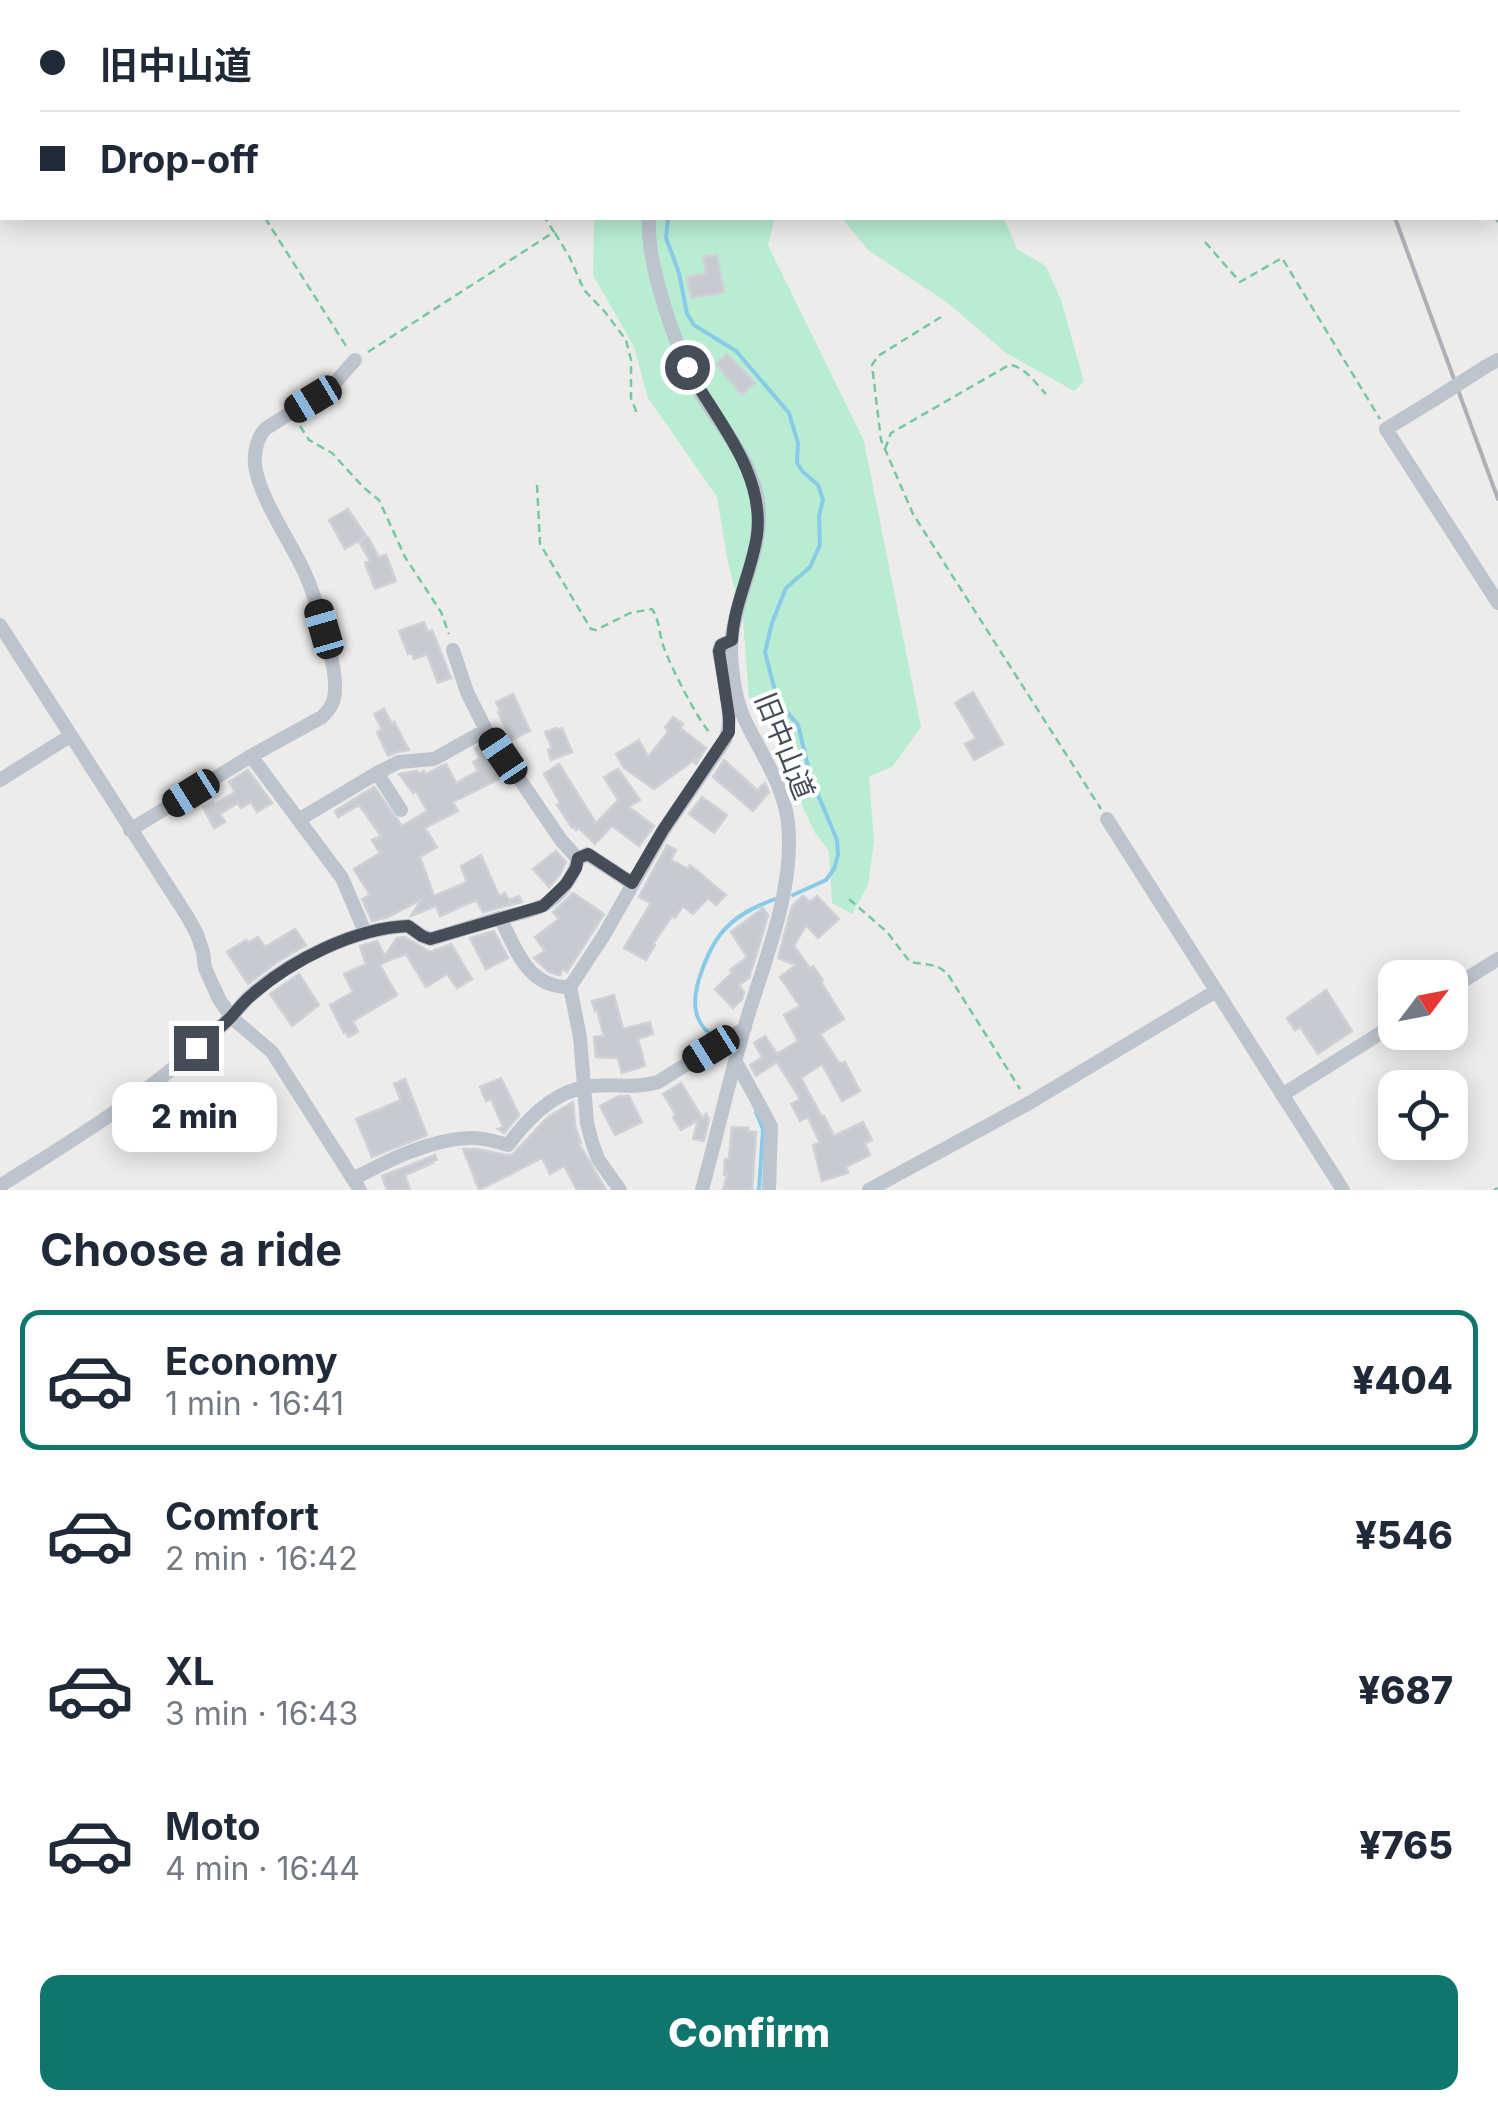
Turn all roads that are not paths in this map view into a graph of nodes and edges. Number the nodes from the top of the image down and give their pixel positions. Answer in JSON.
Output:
{"nodes":[{"id":1,"x":649,"y":220,"type":"edge"},
{"id":2,"x":355,"y":360,"type":"road end"},
{"id":3,"x":1491,"y":363,"type":"edge"},
{"id":4,"x":1498,"y":603,"type":"edge"},
{"id":5,"x":0,"y":624,"type":"edge"},
{"id":6,"x":732,"y":640,"type":"junction"},
{"id":7,"x":453,"y":650,"type":"road end"},
{"id":8,"x":486,"y":730,"type":"junction"},
{"id":9,"x":70,"y":736,"type":"junction"},
{"id":10,"x":251,"y":756,"type":"junction"},
{"id":11,"x":377,"y":774,"type":"junction"},
{"id":12,"x":0,"y":780,"type":"edge"},
{"id":13,"x":401,"y":810,"type":"dead end"},
{"id":14,"x":1108,"y":819,"type":"road end"},
{"id":15,"x":300,"y":820,"type":"junction"},
{"id":16,"x":130,"y":830,"type":"junction"},
{"id":17,"x":578,"y":858,"type":"junction"},
{"id":18,"x":632,"y":883,"type":"junction"},
{"id":19,"x":500,"y":918,"type":"junction"},
{"id":20,"x":365,"y":932,"type":"junction"},
{"id":21,"x":1498,"y":959,"type":"edge"},
{"id":22,"x":1468,"y":978,"type":"edge"},
{"id":23,"x":570,"y":987,"type":"junction"},
{"id":24,"x":1216,"y":991,"type":"junction"},
{"id":25,"x":232,"y":1016,"type":"junction"},
{"id":26,"x":744,"y":1028,"type":"junction"},
{"id":27,"x":1378,"y":1035,"type":"edge"},
{"id":28,"x":736,"y":1062,"type":"junction"},
{"id":29,"x":585,"y":1087,"type":"junction"},
{"id":30,"x":1282,"y":1094,"type":"junction"},
{"id":31,"x":356,"y":1184,"type":"edge"},
{"id":32,"x":0,"y":1186,"type":"edge"},
{"id":33,"x":620,"y":1190,"type":"edge"},
{"id":34,"x":702,"y":1190,"type":"edge"},
{"id":35,"x":769,"y":1190,"type":"edge"},
{"id":36,"x":869,"y":1190,"type":"edge"},
{"id":37,"x":1343,"y":1190,"type":"edge"}],
"edges":[{"from":1,"to":6,"type":"street","name":"旧中山道"},
{"from":2,"to":10,"type":"street"},
{"from":3,"to":4,"type":"street","bridge":true},
{"from":5,"to":9,"type":"street"},
{"from":6,"to":18,"type":"street"},
{"from":6,"to":26,"type":"street","name":"旧中山道"},
{"from":7,"to":8,"type":"street"},
{"from":8,"to":11,"type":"street"},
{"from":8,"to":17,"type":"street"},
{"from":9,"to":12,"type":"street"},
{"from":9,"to":16,"type":"street"},
{"from":10,"to":15,"type":"street"},
{"from":10,"to":16,"type":"street"},
{"from":11,"to":13,"type":"street"},
{"from":11,"to":15,"type":"street"},
{"from":14,"to":24,"type":"street"},
{"from":15,"to":20,"type":"street"},
{"from":16,"to":25,"type":"street"},
{"from":17,"to":18,"type":"street"},
{"from":17,"to":19,"type":"street"},
{"from":18,"to":23,"type":"street"},
{"from":19,"to":20,"type":"street"},
{"from":19,"to":23,"type":"street"},
{"from":20,"to":25,"type":"street"},
{"from":21,"to":22,"type":"street"},
{"from":23,"to":29,"type":"street"},
{"from":24,"to":30,"type":"street"},
{"from":24,"to":36,"type":"street"},
{"from":25,"to":31,"type":"street"},
{"from":25,"to":32,"type":"street"},
{"from":26,"to":28,"type":"street","name":"旧中山道"},
{"from":26,"to":29,"type":"street"},
{"from":27,"to":30,"type":"street"},
{"from":28,"to":34,"type":"street","name":"旧中山道"},
{"from":28,"to":35,"type":"street"},
{"from":29,"to":31,"type":"street"},
{"from":29,"to":33,"type":"street"},
{"from":30,"to":37,"type":"street"}]}
